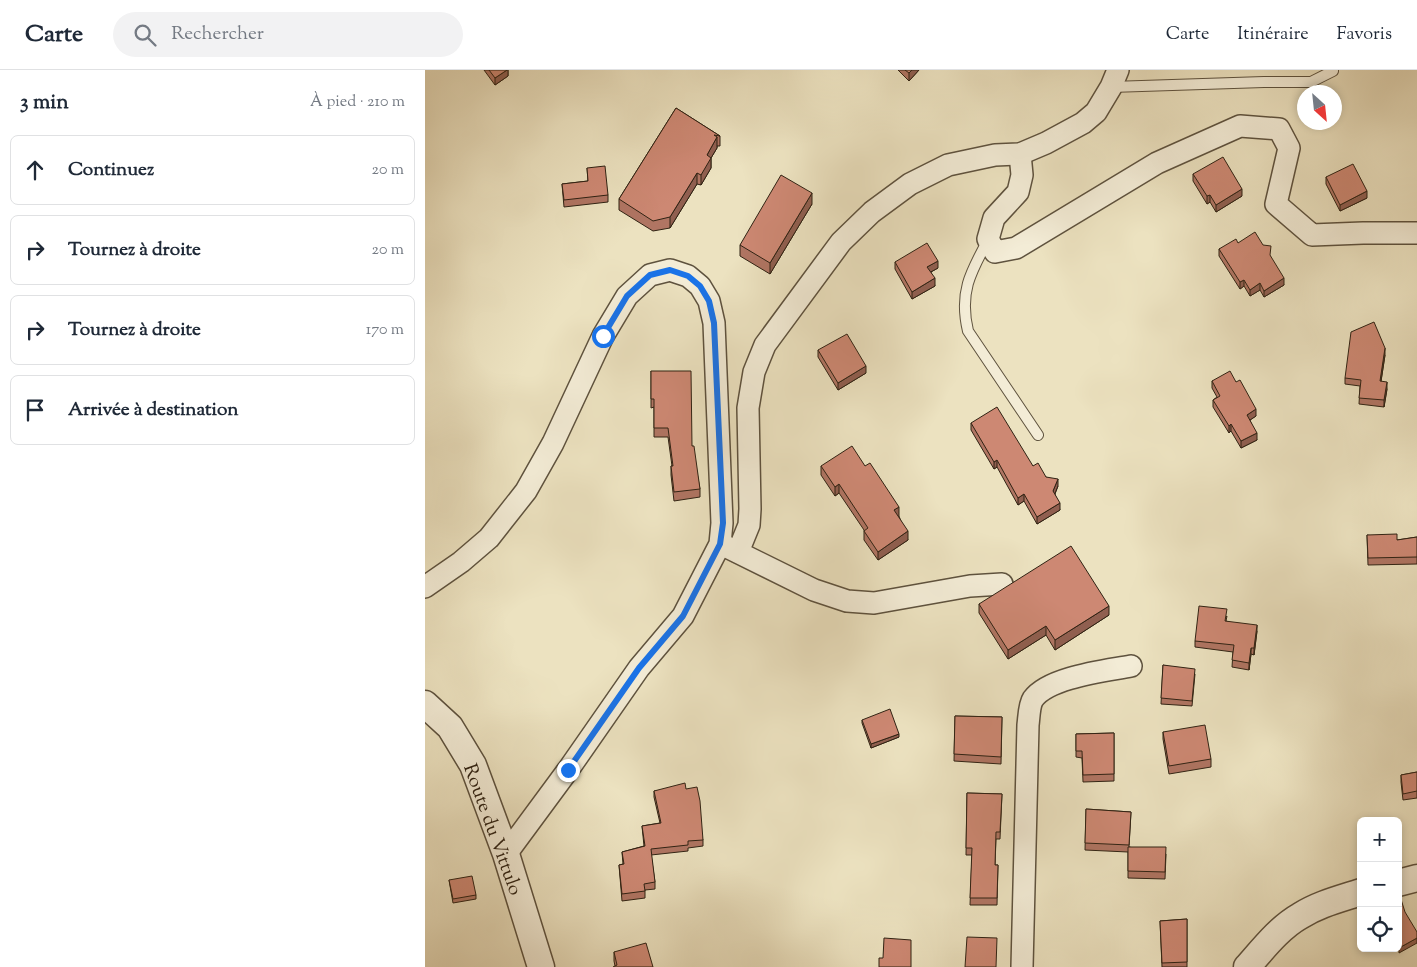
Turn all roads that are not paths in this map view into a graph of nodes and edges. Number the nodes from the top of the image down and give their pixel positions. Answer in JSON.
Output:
{"nodes":[{"id":1,"x":1333,"y":71,"type":"dead end"},
{"id":2,"x":1114,"y":79,"type":"edge"},
{"id":3,"x":1020,"y":154,"type":"junction"},
{"id":4,"x":1417,"y":233,"type":"edge"},
{"id":5,"x":988,"y":239,"type":"junction"},
{"id":6,"x":1039,"y":435,"type":"dead end"},
{"id":7,"x":729,"y":548,"type":"junction"},
{"id":8,"x":1003,"y":584,"type":"dead end"},
{"id":9,"x":425,"y":587,"type":"edge"},
{"id":10,"x":1131,"y":666,"type":"dead end"},
{"id":11,"x":425,"y":704,"type":"edge"},
{"id":12,"x":506,"y":854,"type":"junction"},
{"id":13,"x":1417,"y":878,"type":"edge"},
{"id":14,"x":1402,"y":882,"type":"edge"},
{"id":15,"x":1357,"y":893,"type":"edge"},
{"id":16,"x":541,"y":967,"type":"edge"},
{"id":17,"x":1023,"y":967,"type":"edge"},
{"id":18,"x":1247,"y":967,"type":"edge"}],
"edges":[{"from":1,"to":2,"type":"lane"},
{"from":2,"to":3,"type":"street"},
{"from":3,"to":5,"type":"street"},
{"from":3,"to":7,"type":"street"},
{"from":4,"to":5,"type":"street"},
{"from":5,"to":6,"type":"lane"},
{"from":7,"to":8,"type":"street"},
{"from":7,"to":9,"type":"street"},
{"from":7,"to":12,"type":"street"},
{"from":10,"to":17,"type":"street"},
{"from":11,"to":12,"type":"street","name":"Route du Vittulo"},
{"from":12,"to":16,"type":"street","name":"Route du Vittulo"},
{"from":13,"to":14,"type":"street"},
{"from":15,"to":18,"type":"street"}]}
